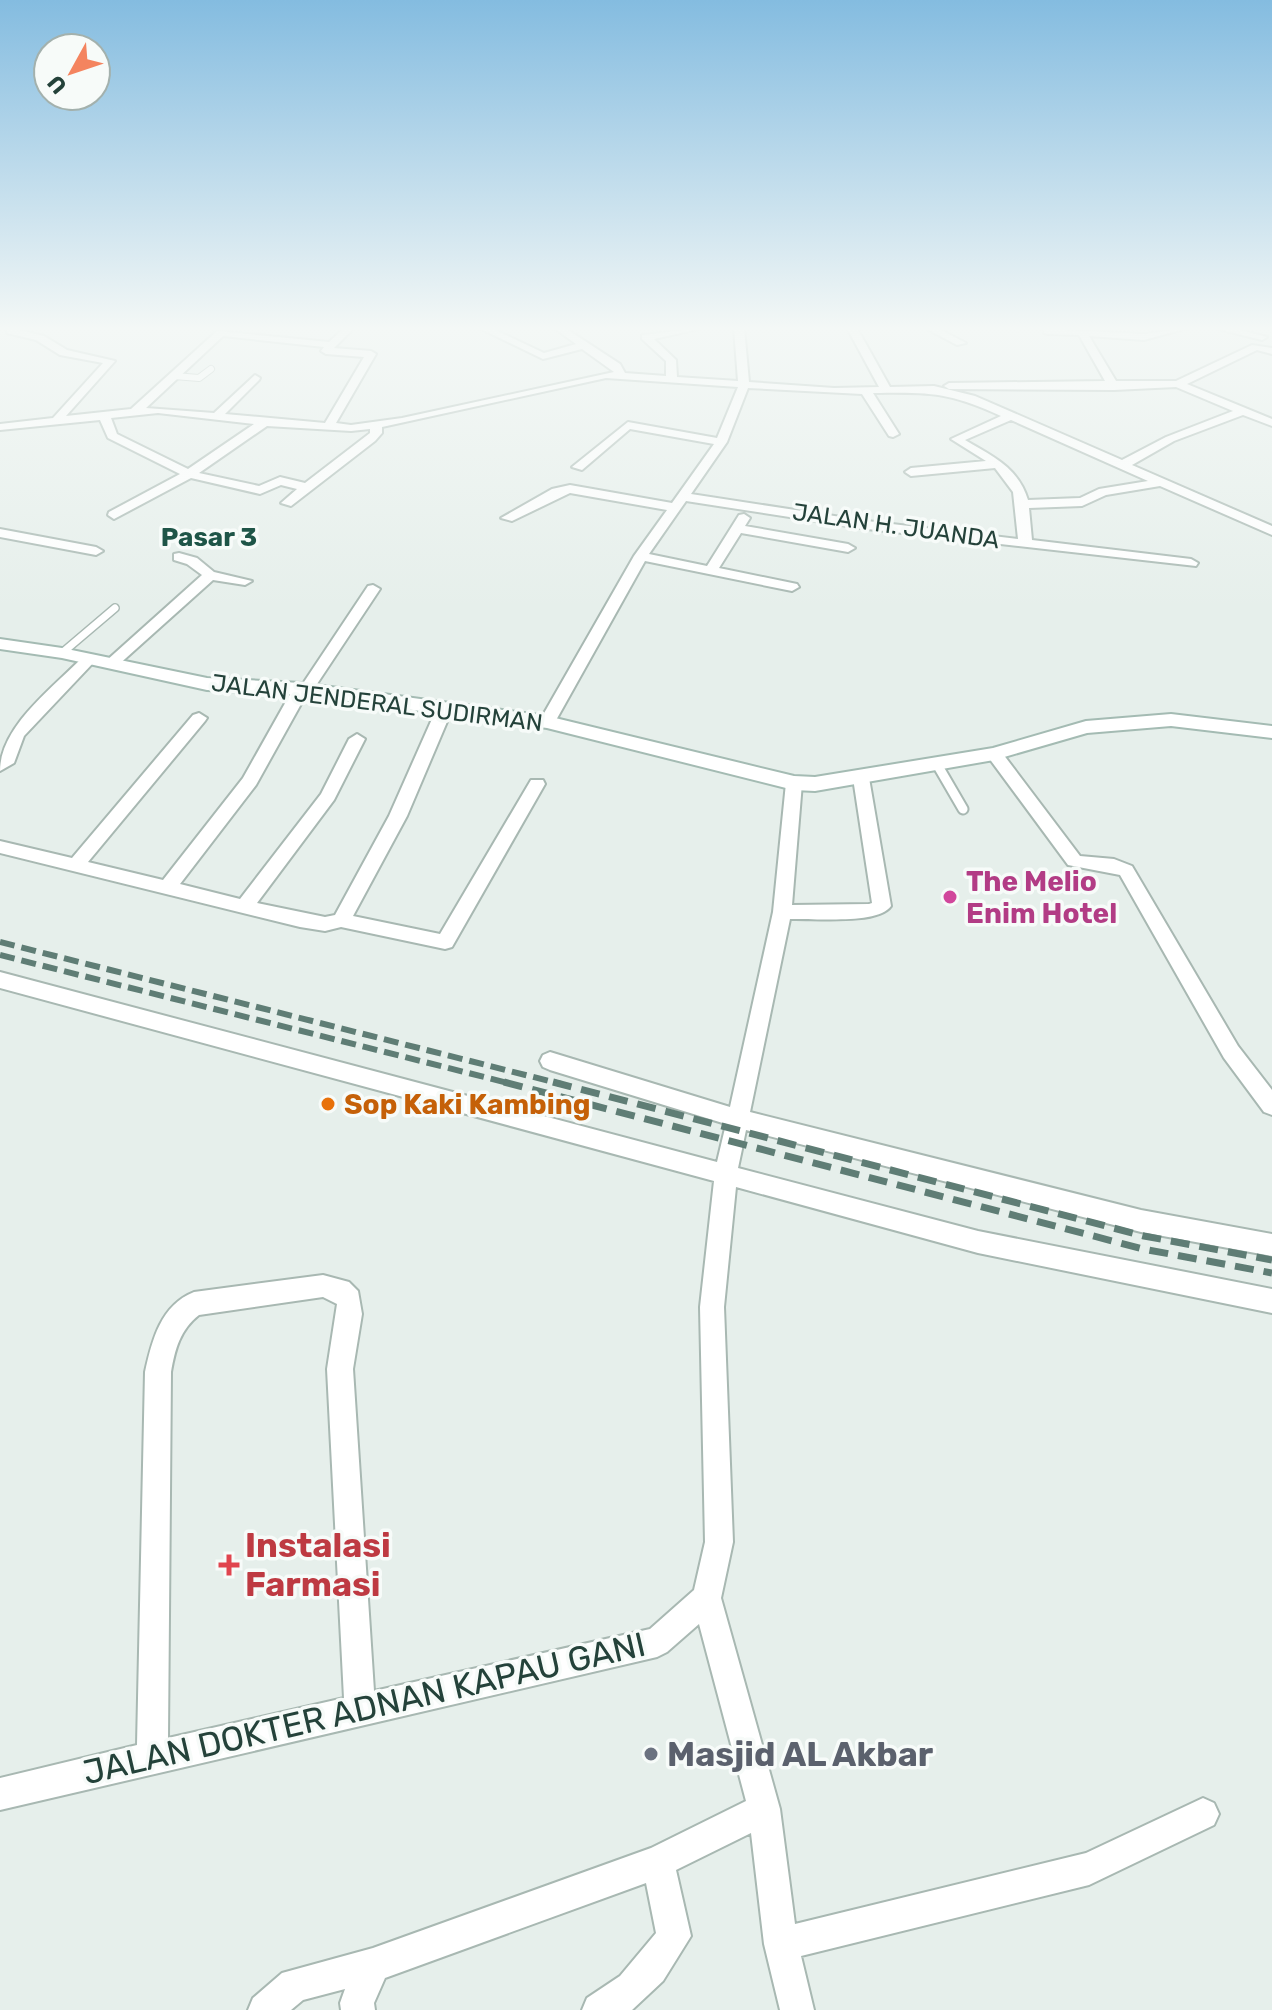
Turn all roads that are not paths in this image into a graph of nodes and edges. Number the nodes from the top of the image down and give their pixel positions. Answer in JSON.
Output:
{"nodes":[{"id":1,"x":38,"y":422,"type":"edge"},
{"id":2,"x":106,"y":422,"type":"edge"},
{"id":3,"x":265,"y":422,"type":"joint"},
{"id":4,"x":331,"y":422,"type":"edge"},
{"id":5,"x":392,"y":422,"type":"edge"},
{"id":6,"x":729,"y":422,"type":"edge"},
{"id":7,"x":885,"y":422,"type":"edge"},
{"id":8,"x":997,"y":422,"type":"edge"},
{"id":9,"x":1023,"y":422,"type":"edge"},
{"id":10,"x":1215,"y":422,"type":"edge"},
{"id":11,"x":376,"y":425,"type":"junction"},
{"id":12,"x":0,"y":427,"type":"edge"},
{"id":13,"x":328,"y":427,"type":"junction"},
{"id":14,"x":893,"y":434,"type":"dead end"},
{"id":15,"x":721,"y":442,"type":"junction"},
{"id":16,"x":998,"y":464,"type":"junction"},
{"id":17,"x":1123,"y":465,"type":"junction"},
{"id":18,"x":578,"y":467,"type":"dead end"},
{"id":19,"x":911,"y":472,"type":"dead end"},
{"id":20,"x":189,"y":474,"type":"junction"},
{"id":21,"x":1163,"y":482,"type":"junction"},
{"id":22,"x":308,"y":488,"type":"junction"},
{"id":23,"x":287,"y":503,"type":"dead end"},
{"id":24,"x":680,"y":503,"type":"junction"},
{"id":25,"x":1025,"y":504,"type":"junction"},
{"id":26,"x":750,"y":505,"type":"junction"},
{"id":27,"x":114,"y":515,"type":"dead end"},
{"id":28,"x":507,"y":518,"type":"dead end"},
{"id":29,"x":738,"y":529,"type":"junction"},
{"id":30,"x":1270,"y":529,"type":"edge"},
{"id":31,"x":1,"y":536,"type":"edge"},
{"id":32,"x":1025,"y":542,"type":"junction"},
{"id":33,"x":848,"y":548,"type":"dead end"},
{"id":34,"x":96,"y":551,"type":"dead end"},
{"id":35,"x":641,"y":556,"type":"junction"},
{"id":36,"x":179,"y":557,"type":"dead end"},
{"id":37,"x":1191,"y":563,"type":"dead end"},
{"id":38,"x":712,"y":569,"type":"junction"},
{"id":39,"x":210,"y":575,"type":"junction"},
{"id":40,"x":245,"y":581,"type":"dead end"},
{"id":41,"x":792,"y":587,"type":"dead end"},
{"id":42,"x":373,"y":589,"type":"dead end"},
{"id":43,"x":115,"y":608,"type":"dead end"},
{"id":44,"x":0,"y":644,"type":"edge"},
{"id":45,"x":62,"y":653,"type":"junction"},
{"id":46,"x":89,"y":659,"type":"junction"},
{"id":47,"x":111,"y":664,"type":"junction"},
{"id":48,"x":303,"y":689,"type":"junction"},
{"id":49,"x":444,"y":710,"type":"junction"},
{"id":50,"x":199,"y":718,"type":"dead end"},
{"id":51,"x":547,"y":722,"type":"junction"},
{"id":52,"x":1272,"y":732,"type":"edge"},
{"id":53,"x":357,"y":739,"type":"dead end"},
{"id":54,"x":994,"y":754,"type":"junction"},
{"id":55,"x":0,"y":766,"type":"edge"},
{"id":56,"x":938,"y":766,"type":"junction"},
{"id":57,"x":861,"y":778,"type":"junction"},
{"id":58,"x":794,"y":783,"type":"junction"},
{"id":59,"x":537,"y":784,"type":"dead end"},
{"id":60,"x":963,"y":809,"type":"dead end"},
{"id":61,"x":0,"y":847,"type":"edge"},
{"id":62,"x":76,"y":865,"type":"junction"},
{"id":63,"x":168,"y":887,"type":"junction"},
{"id":64,"x":244,"y":906,"type":"junction"},
{"id":65,"x":782,"y":912,"type":"junction"},
{"id":66,"x":341,"y":920,"type":"junction"},
{"id":67,"x":0,"y":980,"type":"edge"},
{"id":68,"x":550,"y":1061,"type":"dead end"},
{"id":69,"x":1272,"y":1106,"type":"edge"},
{"id":70,"x":737,"y":1118,"type":"junction"},
{"id":71,"x":726,"y":1173,"type":"junction"},
{"id":72,"x":1272,"y":1245,"type":"edge"},
{"id":73,"x":1272,"y":1301,"type":"edge"},
{"id":74,"x":707,"y":1598,"type":"junction"},
{"id":75,"x":360,"y":1711,"type":"junction"},
{"id":76,"x":152,"y":1757,"type":"junction"},
{"id":77,"x":0,"y":1794,"type":"edge"},
{"id":78,"x":764,"y":1809,"type":"junction"},
{"id":79,"x":1203,"y":1814,"type":"dead end"},
{"id":80,"x":658,"y":1862,"type":"junction"},
{"id":81,"x":781,"y":1944,"type":"junction"},
{"id":82,"x":373,"y":1965,"type":"junction"},
{"id":83,"x":265,"y":2010,"type":"edge"},
{"id":84,"x":358,"y":2010,"type":"edge"},
{"id":85,"x":599,"y":2010,"type":"edge"},
{"id":86,"x":797,"y":2010,"type":"edge"}],
"edges":[{"from":1,"to":12,"type":"street"},
{"from":2,"to":20,"type":"street"},
{"from":3,"to":13,"type":"street"},
{"from":3,"to":20,"type":"street"},
{"from":4,"to":13,"type":"street"},
{"from":5,"to":11,"type":"street"},
{"from":6,"to":15,"type":"street"},
{"from":7,"to":14,"type":"street"},
{"from":8,"to":16,"type":"street"},
{"from":9,"to":17,"type":"street"},
{"from":10,"to":17,"type":"street"},
{"from":11,"to":13,"type":"street"},
{"from":11,"to":22,"type":"street"},
{"from":15,"to":18,"type":"street"},
{"from":15,"to":24,"type":"street"},
{"from":16,"to":19,"type":"street"},
{"from":16,"to":25,"type":"street"},
{"from":17,"to":21,"type":"street"},
{"from":20,"to":22,"type":"street"},
{"from":20,"to":27,"type":"street"},
{"from":21,"to":25,"type":"street","name":"JALAN H. JUANDA"},
{"from":21,"to":30,"type":"street"},
{"from":22,"to":23,"type":"street"},
{"from":24,"to":26,"type":"street","name":"JALAN H. JUANDA"},
{"from":24,"to":28,"type":"street","name":"JALAN H. JUANDA"},
{"from":24,"to":35,"type":"street"},
{"from":25,"to":32,"type":"street","name":"JALAN H. JUANDA"},
{"from":26,"to":29,"type":"street"},
{"from":26,"to":32,"type":"street","name":"JALAN H. JUANDA"},
{"from":29,"to":33,"type":"street"},
{"from":29,"to":38,"type":"street"},
{"from":31,"to":34,"type":"street"},
{"from":32,"to":37,"type":"street"},
{"from":35,"to":38,"type":"street"},
{"from":35,"to":51,"type":"street"},
{"from":36,"to":39,"type":"street"},
{"from":38,"to":41,"type":"street"},
{"from":39,"to":40,"type":"street"},
{"from":39,"to":47,"type":"street"},
{"from":42,"to":48,"type":"street"},
{"from":43,"to":45,"type":"lane"},
{"from":44,"to":45,"type":"main road","name":"JALAN JENDERAL SUDIRMAN"},
{"from":45,"to":46,"type":"main road","name":"JALAN JENDERAL SUDIRMAN"},
{"from":46,"to":47,"type":"main road","name":"JALAN JENDERAL SUDIRMAN"},
{"from":46,"to":55,"type":"street"},
{"from":47,"to":48,"type":"main road","name":"JALAN JENDERAL SUDIRMAN"},
{"from":48,"to":49,"type":"main road","name":"JALAN JENDERAL SUDIRMAN"},
{"from":48,"to":63,"type":"street"},
{"from":49,"to":51,"type":"main road","name":"JALAN JENDERAL SUDIRMAN"},
{"from":49,"to":66,"type":"street"},
{"from":50,"to":62,"type":"street"},
{"from":51,"to":58,"type":"main road","name":"JALAN JENDERAL SUDIRMAN"},
{"from":52,"to":54,"type":"main road","name":"JALAN JENDERAL SUDIRMAN"},
{"from":53,"to":64,"type":"street"},
{"from":54,"to":56,"type":"main road","name":"JALAN JENDERAL SUDIRMAN"},
{"from":54,"to":69,"type":"street"},
{"from":56,"to":57,"type":"main road","name":"JALAN JENDERAL SUDIRMAN"},
{"from":56,"to":60,"type":"lane"},
{"from":57,"to":58,"type":"main road","name":"JALAN JENDERAL SUDIRMAN"},
{"from":57,"to":65,"type":"street"},
{"from":58,"to":65,"type":"street"},
{"from":59,"to":66,"type":"street"},
{"from":61,"to":62,"type":"street"},
{"from":62,"to":63,"type":"street"},
{"from":63,"to":64,"type":"street"},
{"from":64,"to":66,"type":"street"},
{"from":65,"to":70,"type":"street"},
{"from":67,"to":71,"type":"street"},
{"from":68,"to":70,"type":"street"},
{"from":70,"to":71,"type":"street"},
{"from":70,"to":72,"type":"street"},
{"from":71,"to":73,"type":"street"},
{"from":71,"to":74,"type":"street"},
{"from":74,"to":75,"type":"street","name":"JALAN DOKTER ADNAN KAPAU GANI"},
{"from":74,"to":78,"type":"street"},
{"from":75,"to":76,"type":"street","name":"JALAN DOKTER ADNAN KAPAU GANI"},
{"from":75,"to":76,"type":"street"},
{"from":76,"to":77,"type":"street","name":"JALAN DOKTER ADNAN KAPAU GANI"},
{"from":78,"to":80,"type":"street"},
{"from":78,"to":81,"type":"street"},
{"from":79,"to":81,"type":"street"},
{"from":80,"to":82,"type":"street"},
{"from":80,"to":85,"type":"street"},
{"from":81,"to":86,"type":"street"},
{"from":82,"to":83,"type":"street"},
{"from":82,"to":84,"type":"street"}]}
